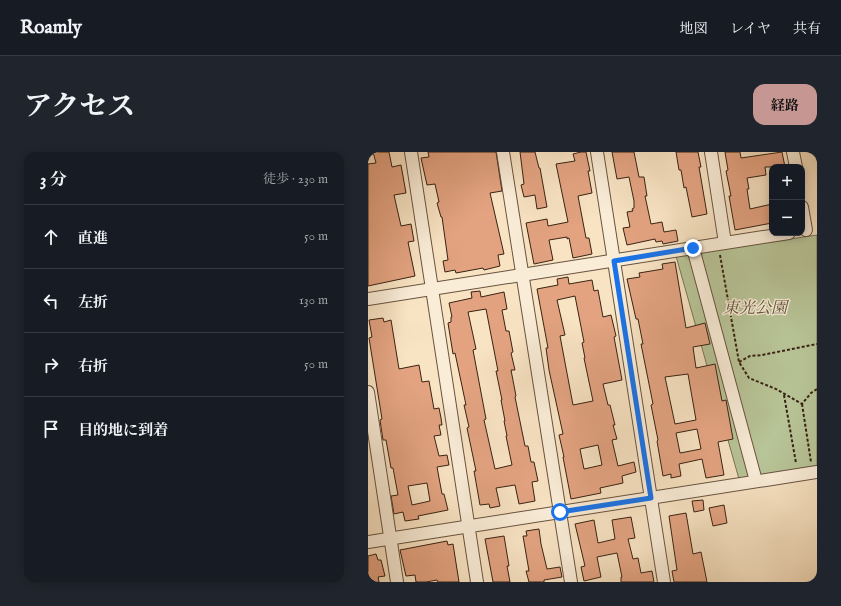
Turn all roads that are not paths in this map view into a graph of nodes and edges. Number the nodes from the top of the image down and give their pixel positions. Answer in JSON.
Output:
{"nodes":[{"id":1,"x":411,"y":152,"type":"edge"},
{"id":2,"x":503,"y":152,"type":"edge"},
{"id":3,"x":597,"y":152,"type":"edge"},
{"id":4,"x":711,"y":152,"type":"edge"},
{"id":5,"x":793,"y":152,"type":"edge"},
{"id":6,"x":795,"y":164,"type":"edge"},
{"id":7,"x":805,"y":218,"type":"edge"},
{"id":8,"x":808,"y":230,"type":"edge"},
{"id":9,"x":771,"y":236,"type":"edge"},
{"id":10,"x":722,"y":244,"type":"junction"},
{"id":11,"x":693,"y":248,"type":"junction"},
{"id":12,"x":614,"y":261,"type":"junction"},
{"id":13,"x":523,"y":276,"type":"junction"},
{"id":14,"x":433,"y":290,"type":"junction"},
{"id":15,"x":368,"y":299,"type":"edge"},
{"id":16,"x":368,"y":392,"type":"edge"},
{"id":17,"x":815,"y":472,"type":"edge"},
{"id":18,"x":756,"y":481,"type":"junction"},
{"id":19,"x":651,"y":498,"type":"junction"},
{"id":20,"x":560,"y":512,"type":"junction"},
{"id":21,"x":468,"y":526,"type":"junction"},
{"id":22,"x":391,"y":538,"type":"junction"},
{"id":23,"x":368,"y":542,"type":"edge"},
{"id":24,"x":397,"y":582,"type":"edge"},
{"id":25,"x":477,"y":582,"type":"edge"},
{"id":26,"x":571,"y":582,"type":"edge"},
{"id":27,"x":664,"y":582,"type":"edge"}],
"edges":[{"from":1,"to":14,"type":"street"},
{"from":2,"to":13,"type":"street"},
{"from":3,"to":12,"type":"street"},
{"from":4,"to":10,"type":"street"},
{"from":5,"to":6,"type":"street"},
{"from":7,"to":8,"type":"street"},
{"from":9,"to":10,"type":"street"},
{"from":10,"to":11,"type":"street"},
{"from":11,"to":12,"type":"street"},
{"from":11,"to":18,"type":"street"},
{"from":12,"to":13,"type":"street"},
{"from":12,"to":19,"type":"street"},
{"from":13,"to":14,"type":"street"},
{"from":13,"to":20,"type":"street"},
{"from":14,"to":15,"type":"street"},
{"from":14,"to":21,"type":"street"},
{"from":16,"to":22,"type":"street"},
{"from":17,"to":18,"type":"street"},
{"from":18,"to":19,"type":"street"},
{"from":19,"to":20,"type":"street"},
{"from":19,"to":27,"type":"street"},
{"from":20,"to":21,"type":"street"},
{"from":20,"to":26,"type":"street"},
{"from":21,"to":22,"type":"street"},
{"from":21,"to":25,"type":"street"},
{"from":22,"to":23,"type":"street"},
{"from":22,"to":24,"type":"street"}]}
